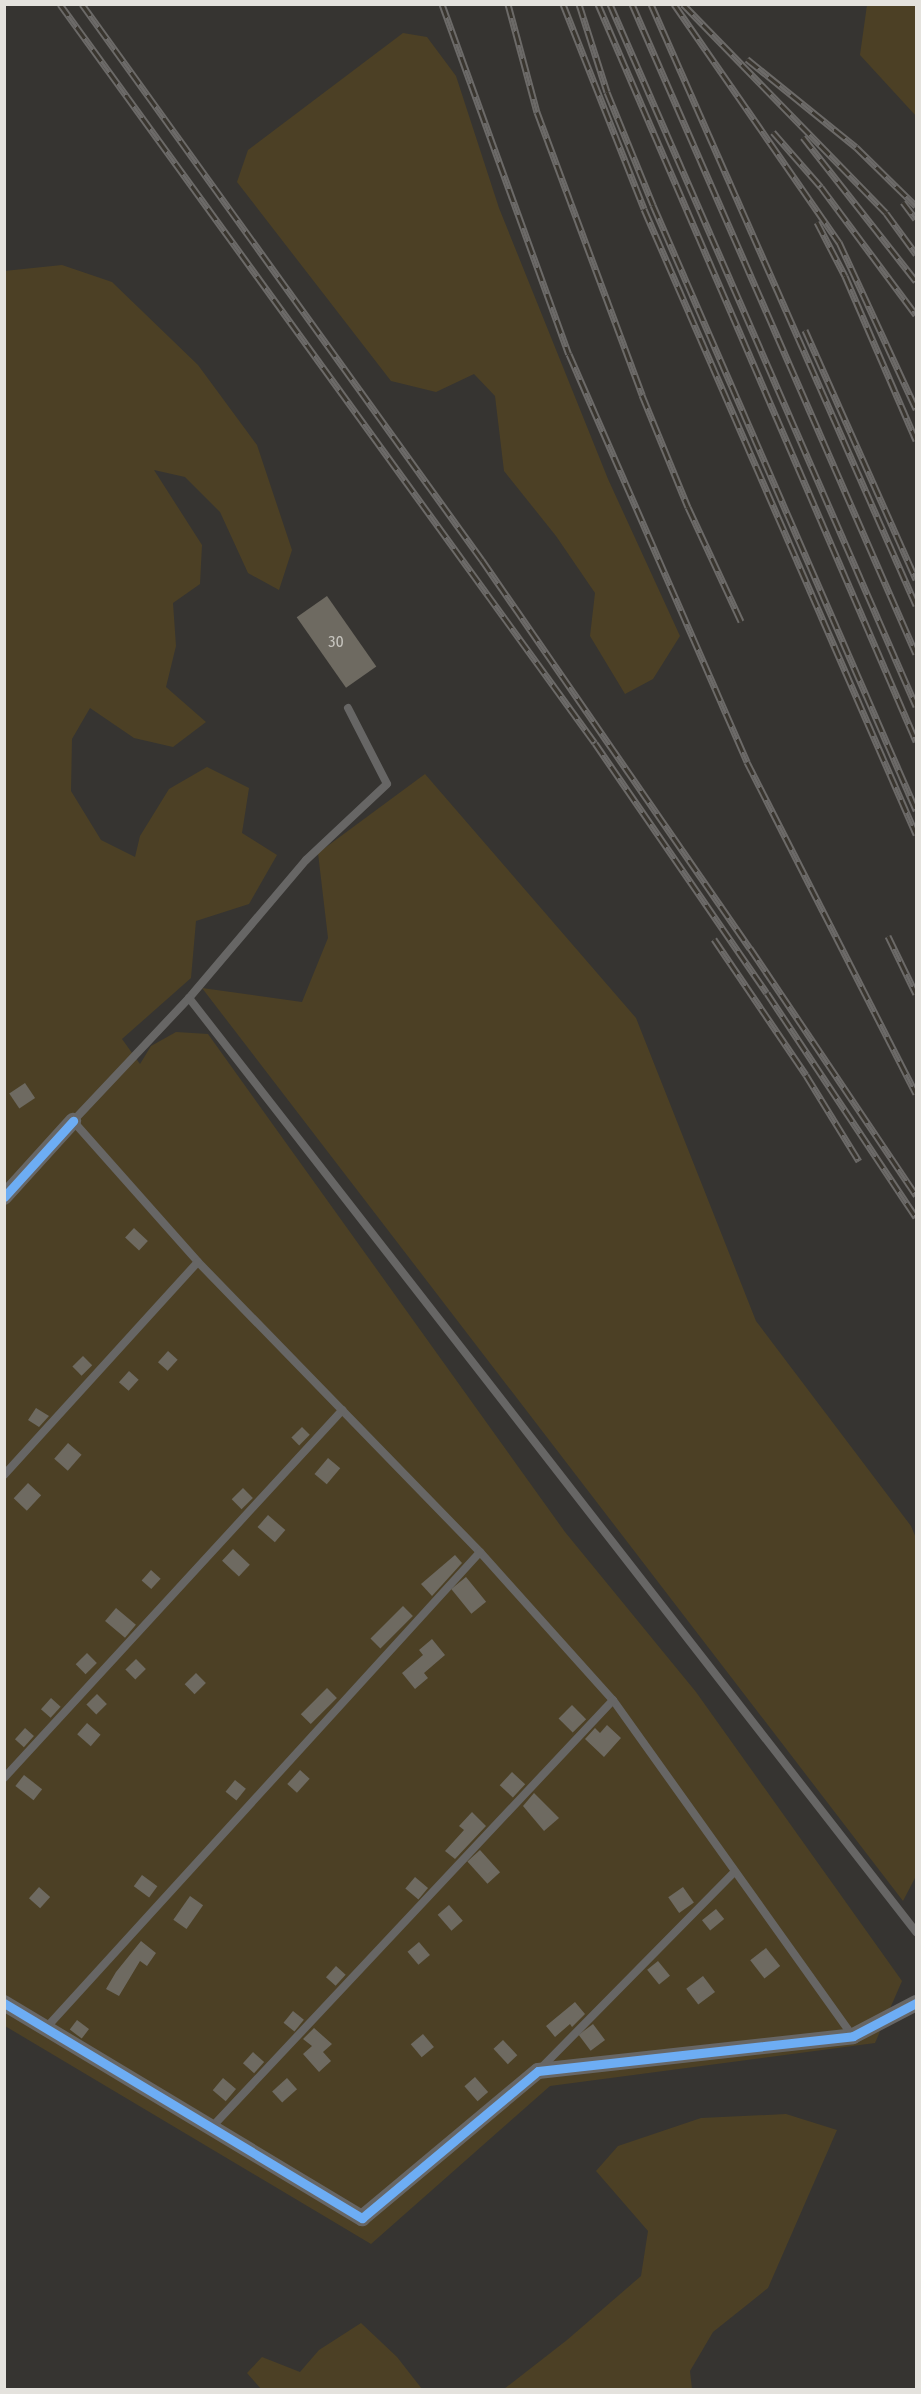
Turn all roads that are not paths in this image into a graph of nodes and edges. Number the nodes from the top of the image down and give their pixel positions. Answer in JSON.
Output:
{"nodes":[{"id":1,"x":348,"y":708,"type":"dead end"},
{"id":2,"x":189,"y":998,"type":"junction"},
{"id":3,"x":73,"y":1121,"type":"junction"},
{"id":4,"x":4,"y":1197,"type":"edge"},
{"id":5,"x":198,"y":1262,"type":"junction"},
{"id":6,"x":342,"y":1410,"type":"junction"},
{"id":7,"x":4,"y":1475,"type":"edge"},
{"id":8,"x":480,"y":1552,"type":"junction"},
{"id":9,"x":613,"y":1700,"type":"junction"},
{"id":10,"x":4,"y":1778,"type":"edge"},
{"id":11,"x":735,"y":1871,"type":"junction"},
{"id":12,"x":916,"y":1932,"type":"edge"},
{"id":13,"x":4,"y":2003,"type":"edge"},
{"id":14,"x":916,"y":2003,"type":"edge"},
{"id":15,"x":46,"y":2028,"type":"junction"},
{"id":16,"x":853,"y":2036,"type":"junction"},
{"id":17,"x":538,"y":2071,"type":"junction"},
{"id":18,"x":211,"y":2128,"type":"junction"}],
"edges":[{"from":1,"to":2,"type":"lane"},
{"from":2,"to":3,"type":"lane"},
{"from":2,"to":12,"type":"lane"},
{"from":3,"to":4,"type":"street"},
{"from":3,"to":5,"type":"lane"},
{"from":5,"to":6,"type":"lane"},
{"from":5,"to":7,"type":"lane"},
{"from":6,"to":8,"type":"lane"},
{"from":6,"to":10,"type":"lane"},
{"from":8,"to":9,"type":"lane"},
{"from":8,"to":15,"type":"lane"},
{"from":9,"to":11,"type":"lane"},
{"from":9,"to":18,"type":"lane"},
{"from":11,"to":16,"type":"lane"},
{"from":11,"to":17,"type":"lane"},
{"from":13,"to":15,"type":"street"},
{"from":14,"to":16,"type":"street"},
{"from":15,"to":18,"type":"street"},
{"from":16,"to":17,"type":"street"},
{"from":17,"to":18,"type":"street"}]}
